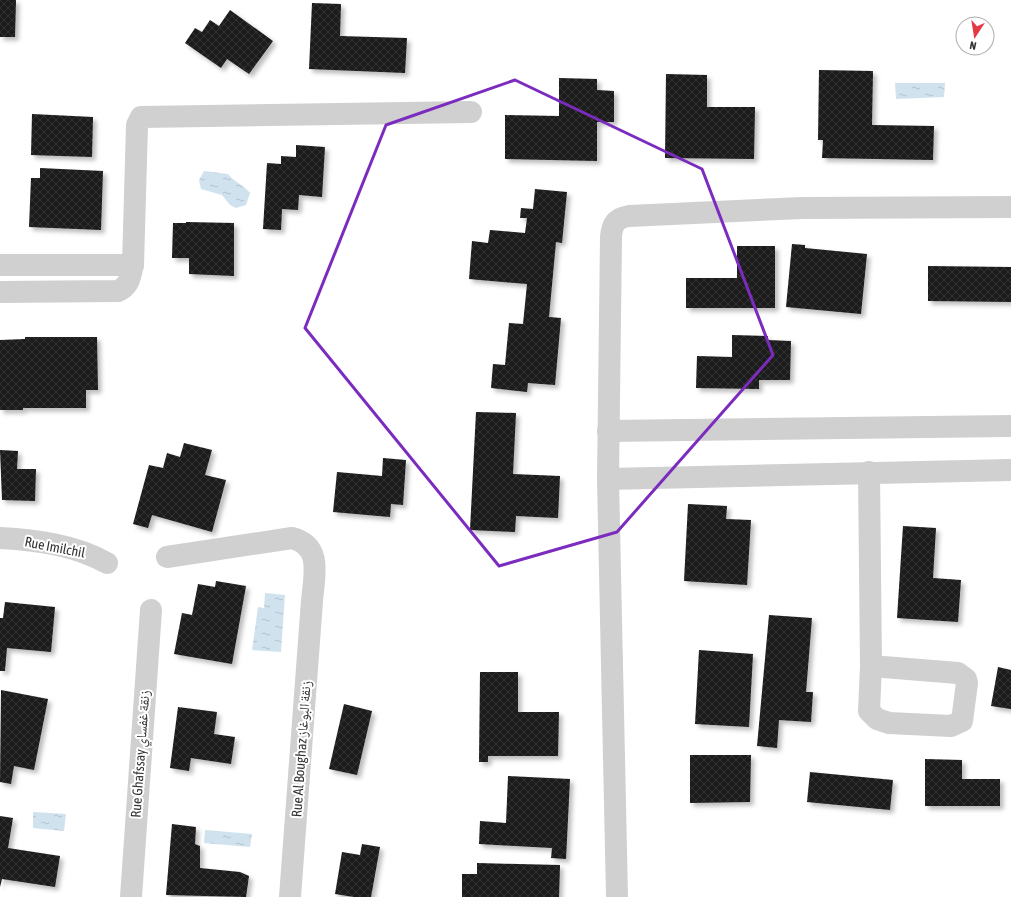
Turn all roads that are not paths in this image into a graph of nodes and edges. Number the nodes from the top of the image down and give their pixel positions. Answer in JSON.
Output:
{"nodes":[{"id":1,"x":472,"y":112,"type":"dead end"},
{"id":2,"x":1011,"y":207,"type":"edge"},
{"id":3,"x":0,"y":265,"type":"edge"},
{"id":4,"x":133,"y":265,"type":"junction"},
{"id":5,"x":0,"y":292,"type":"edge"},
{"id":6,"x":1011,"y":426,"type":"edge"},
{"id":7,"x":608,"y":431,"type":"junction"},
{"id":8,"x":1011,"y":470,"type":"edge"},
{"id":9,"x":869,"y":472,"type":"junction"},
{"id":10,"x":608,"y":479,"type":"junction"},
{"id":11,"x":0,"y":538,"type":"edge"},
{"id":12,"x":167,"y":557,"type":"dead end"},
{"id":13,"x":107,"y":563,"type":"dead end"},
{"id":14,"x":151,"y":610,"type":"dead end"},
{"id":15,"x":871,"y":666,"type":"junction"},
{"id":16,"x":131,"y":897,"type":"edge"},
{"id":17,"x":290,"y":897,"type":"edge"},
{"id":18,"x":617,"y":897,"type":"edge"}],
"edges":[{"from":1,"to":4,"type":"street"},
{"from":2,"to":7,"type":"street"},
{"from":3,"to":4,"type":"street"},
{"from":4,"to":5,"type":"street"},
{"from":6,"to":7,"type":"street"},
{"from":7,"to":10,"type":"street"},
{"from":8,"to":9,"type":"street"},
{"from":9,"to":10,"type":"street"},
{"from":9,"to":15,"type":"street"},
{"from":10,"to":18,"type":"street"},
{"from":11,"to":13,"type":"street","name":"Rue Imilchil"},
{"from":12,"to":17,"type":"street","name":"Rue Al Boughaz زنقة البوغاز"},
{"from":14,"to":16,"type":"street","name":"Rue Ghafssay زنقة غفساي"},
{"from":15,"to":15,"type":"street"}]}
